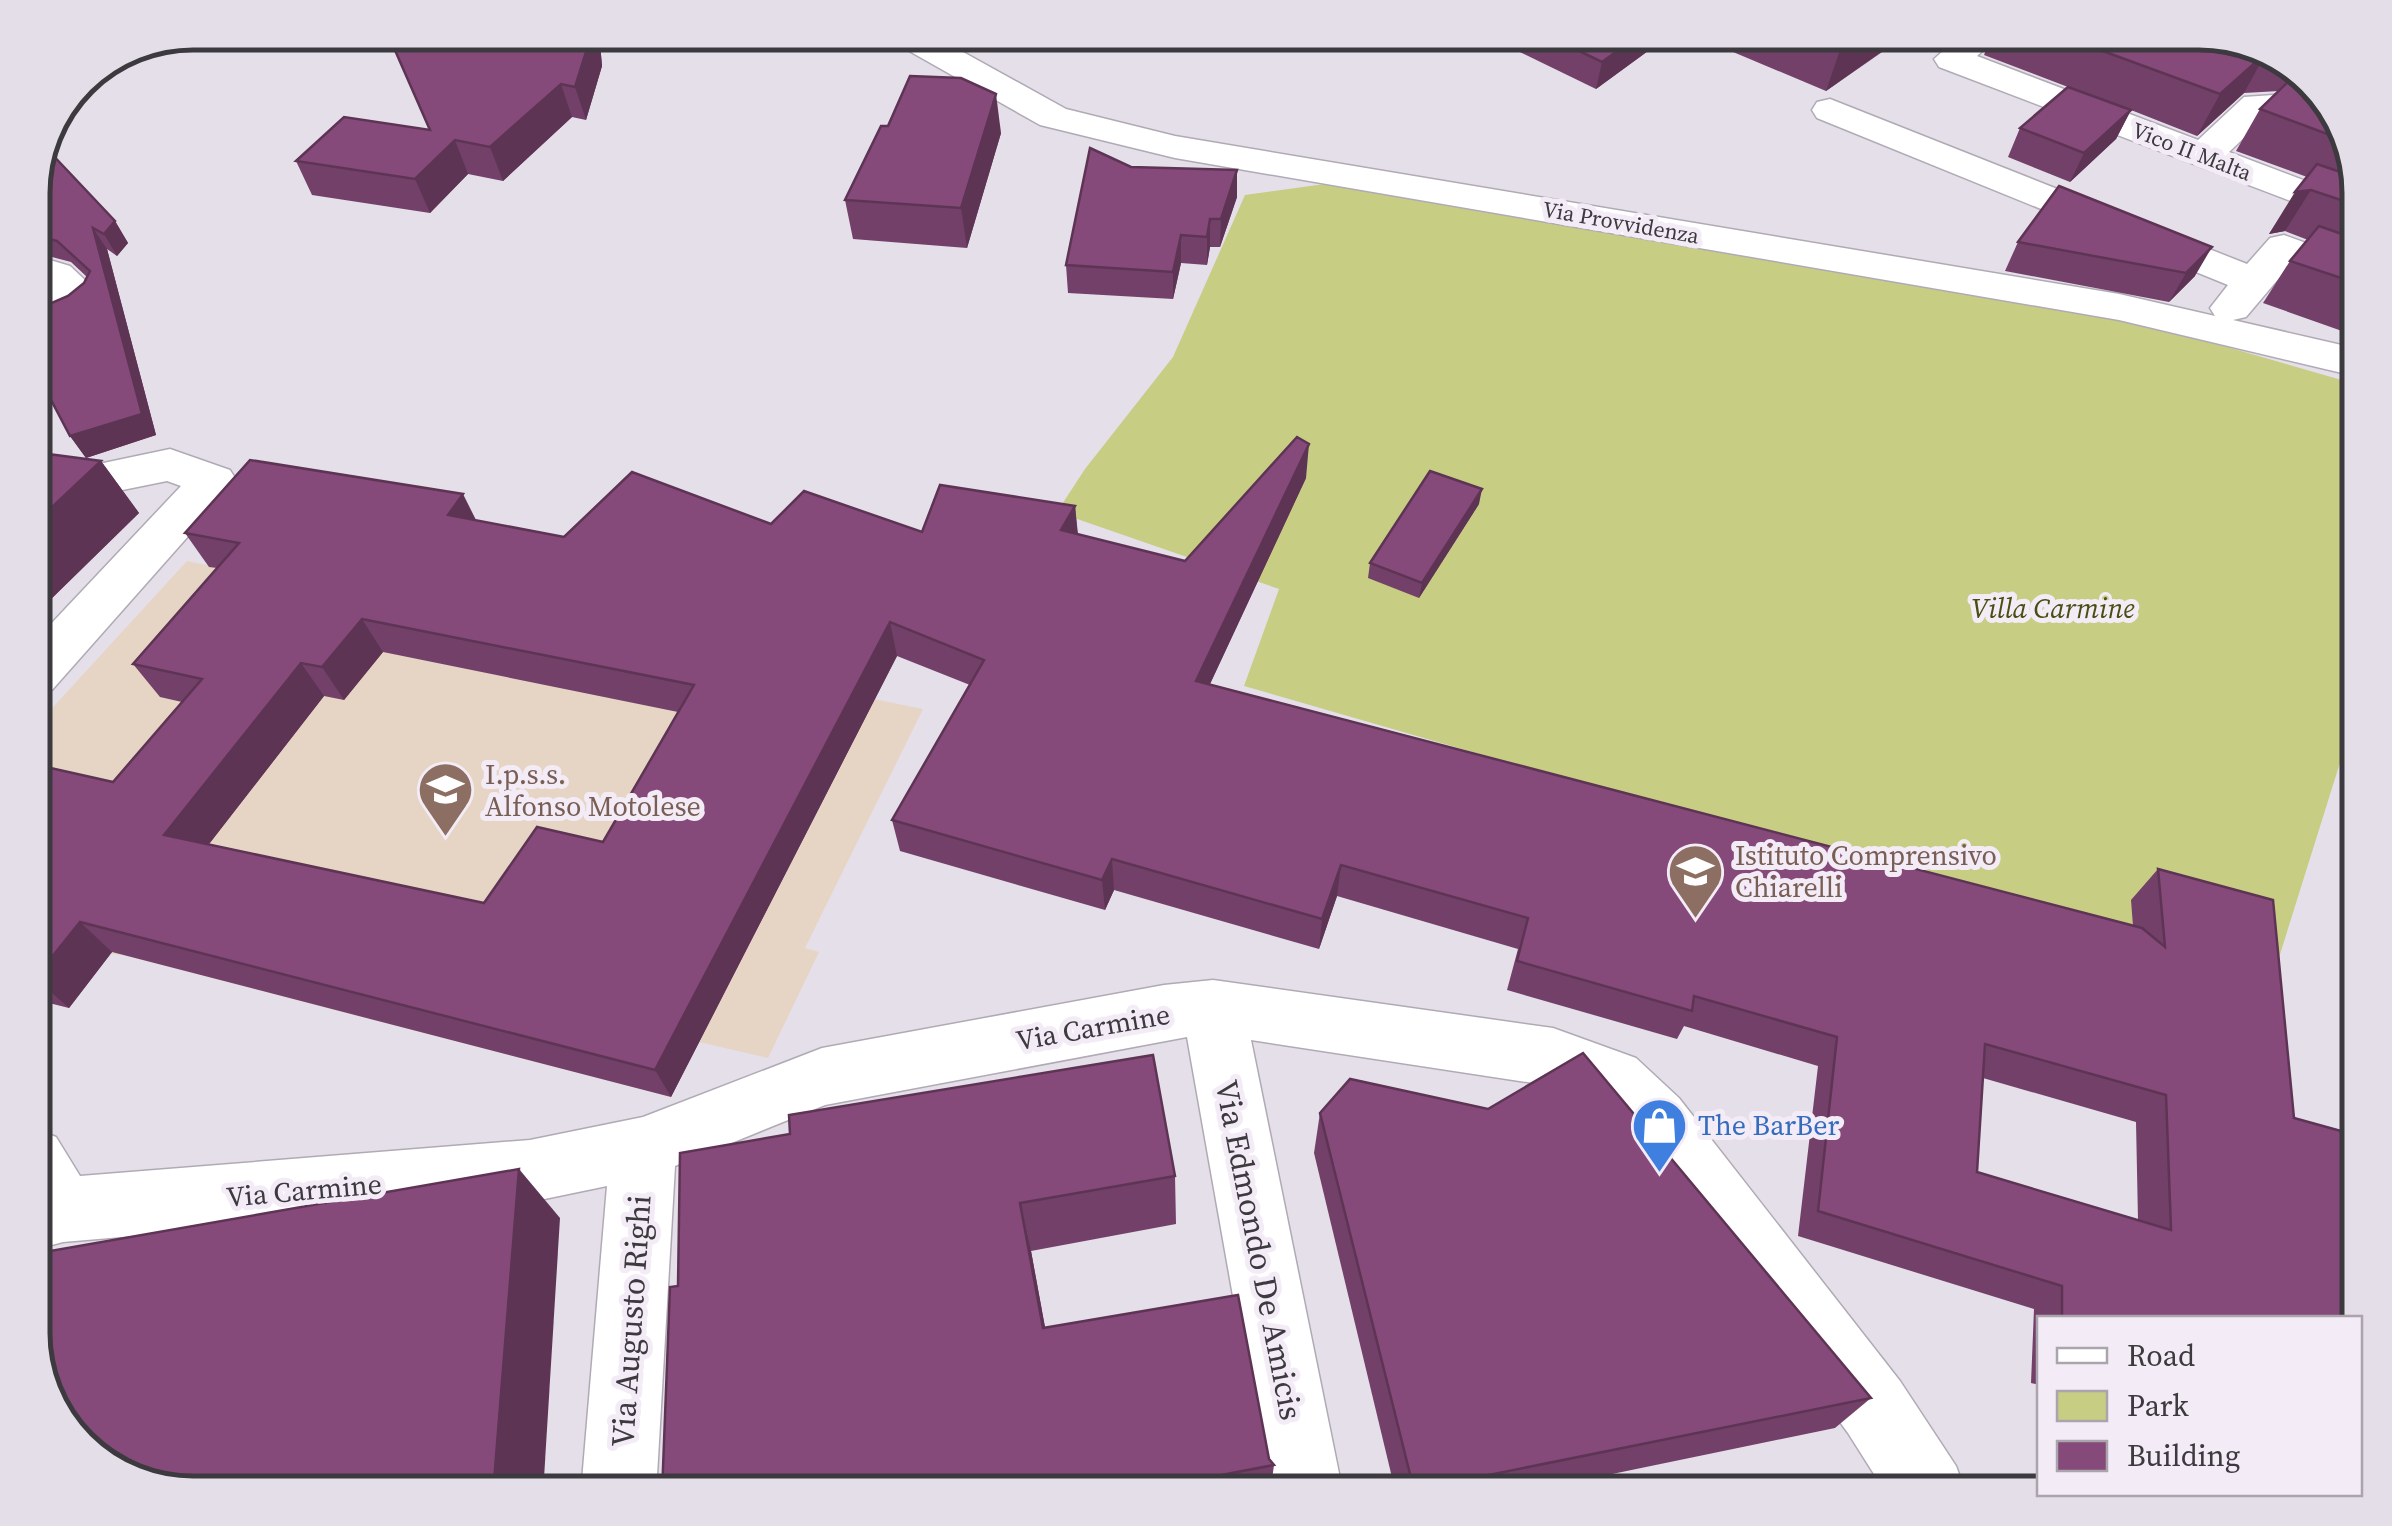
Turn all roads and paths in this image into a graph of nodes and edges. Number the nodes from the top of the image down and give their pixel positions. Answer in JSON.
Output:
{"nodes":[{"id":1,"x":933,"y":50,"type":"edge"},
{"id":2,"x":1963,"y":50,"type":"edge"},
{"id":3,"x":2311,"y":104,"type":"edge"},
{"id":4,"x":1830,"y":110,"type":"dead end"},
{"id":5,"x":2204,"y":155,"type":"junction"},
{"id":6,"x":2342,"y":208,"type":"edge"},
{"id":7,"x":2342,"y":269,"type":"edge"},
{"id":8,"x":50,"y":273,"type":"edge"},
{"id":9,"x":2254,"y":282,"type":"junction"},
{"id":10,"x":50,"y":314,"type":"edge"},
{"id":11,"x":2213,"y":329,"type":"junction"},
{"id":12,"x":2342,"y":360,"type":"edge"},
{"id":13,"x":73,"y":484,"type":"edge"},
{"id":14,"x":50,"y":656,"type":"edge"},
{"id":15,"x":1213,"y":1006,"type":"junction"},
{"id":16,"x":643,"y":1148,"type":"junction"},
{"id":17,"x":50,"y":1214,"type":"edge"},
{"id":18,"x":620,"y":1476,"type":"edge"},
{"id":19,"x":1303,"y":1476,"type":"edge"},
{"id":20,"x":1918,"y":1476,"type":"edge"}],
"edges":[{"from":1,"to":11,"type":"street","name":"Via Provvidenza"},
{"from":2,"to":5,"type":"street","name":"Vico II Malta"},
{"from":3,"to":5,"type":"street"},
{"from":4,"to":9,"type":"street"},
{"from":5,"to":6,"type":"street","name":"Vico II Malta"},
{"from":7,"to":9,"type":"street"},
{"from":8,"to":10,"type":"street"},
{"from":9,"to":11,"type":"street"},
{"from":11,"to":12,"type":"street","name":"Via Provvidenza"},
{"from":13,"to":14,"type":"street"},
{"from":15,"to":16,"type":"street","name":"Via Carmine"},
{"from":15,"to":19,"type":"street","name":"Via Edmondo De Amicis"},
{"from":15,"to":20,"type":"street","name":"Via Carmine"},
{"from":16,"to":17,"type":"street","name":"Via Carmine"},
{"from":16,"to":18,"type":"street","name":"Via Augusto Righi"}]}
